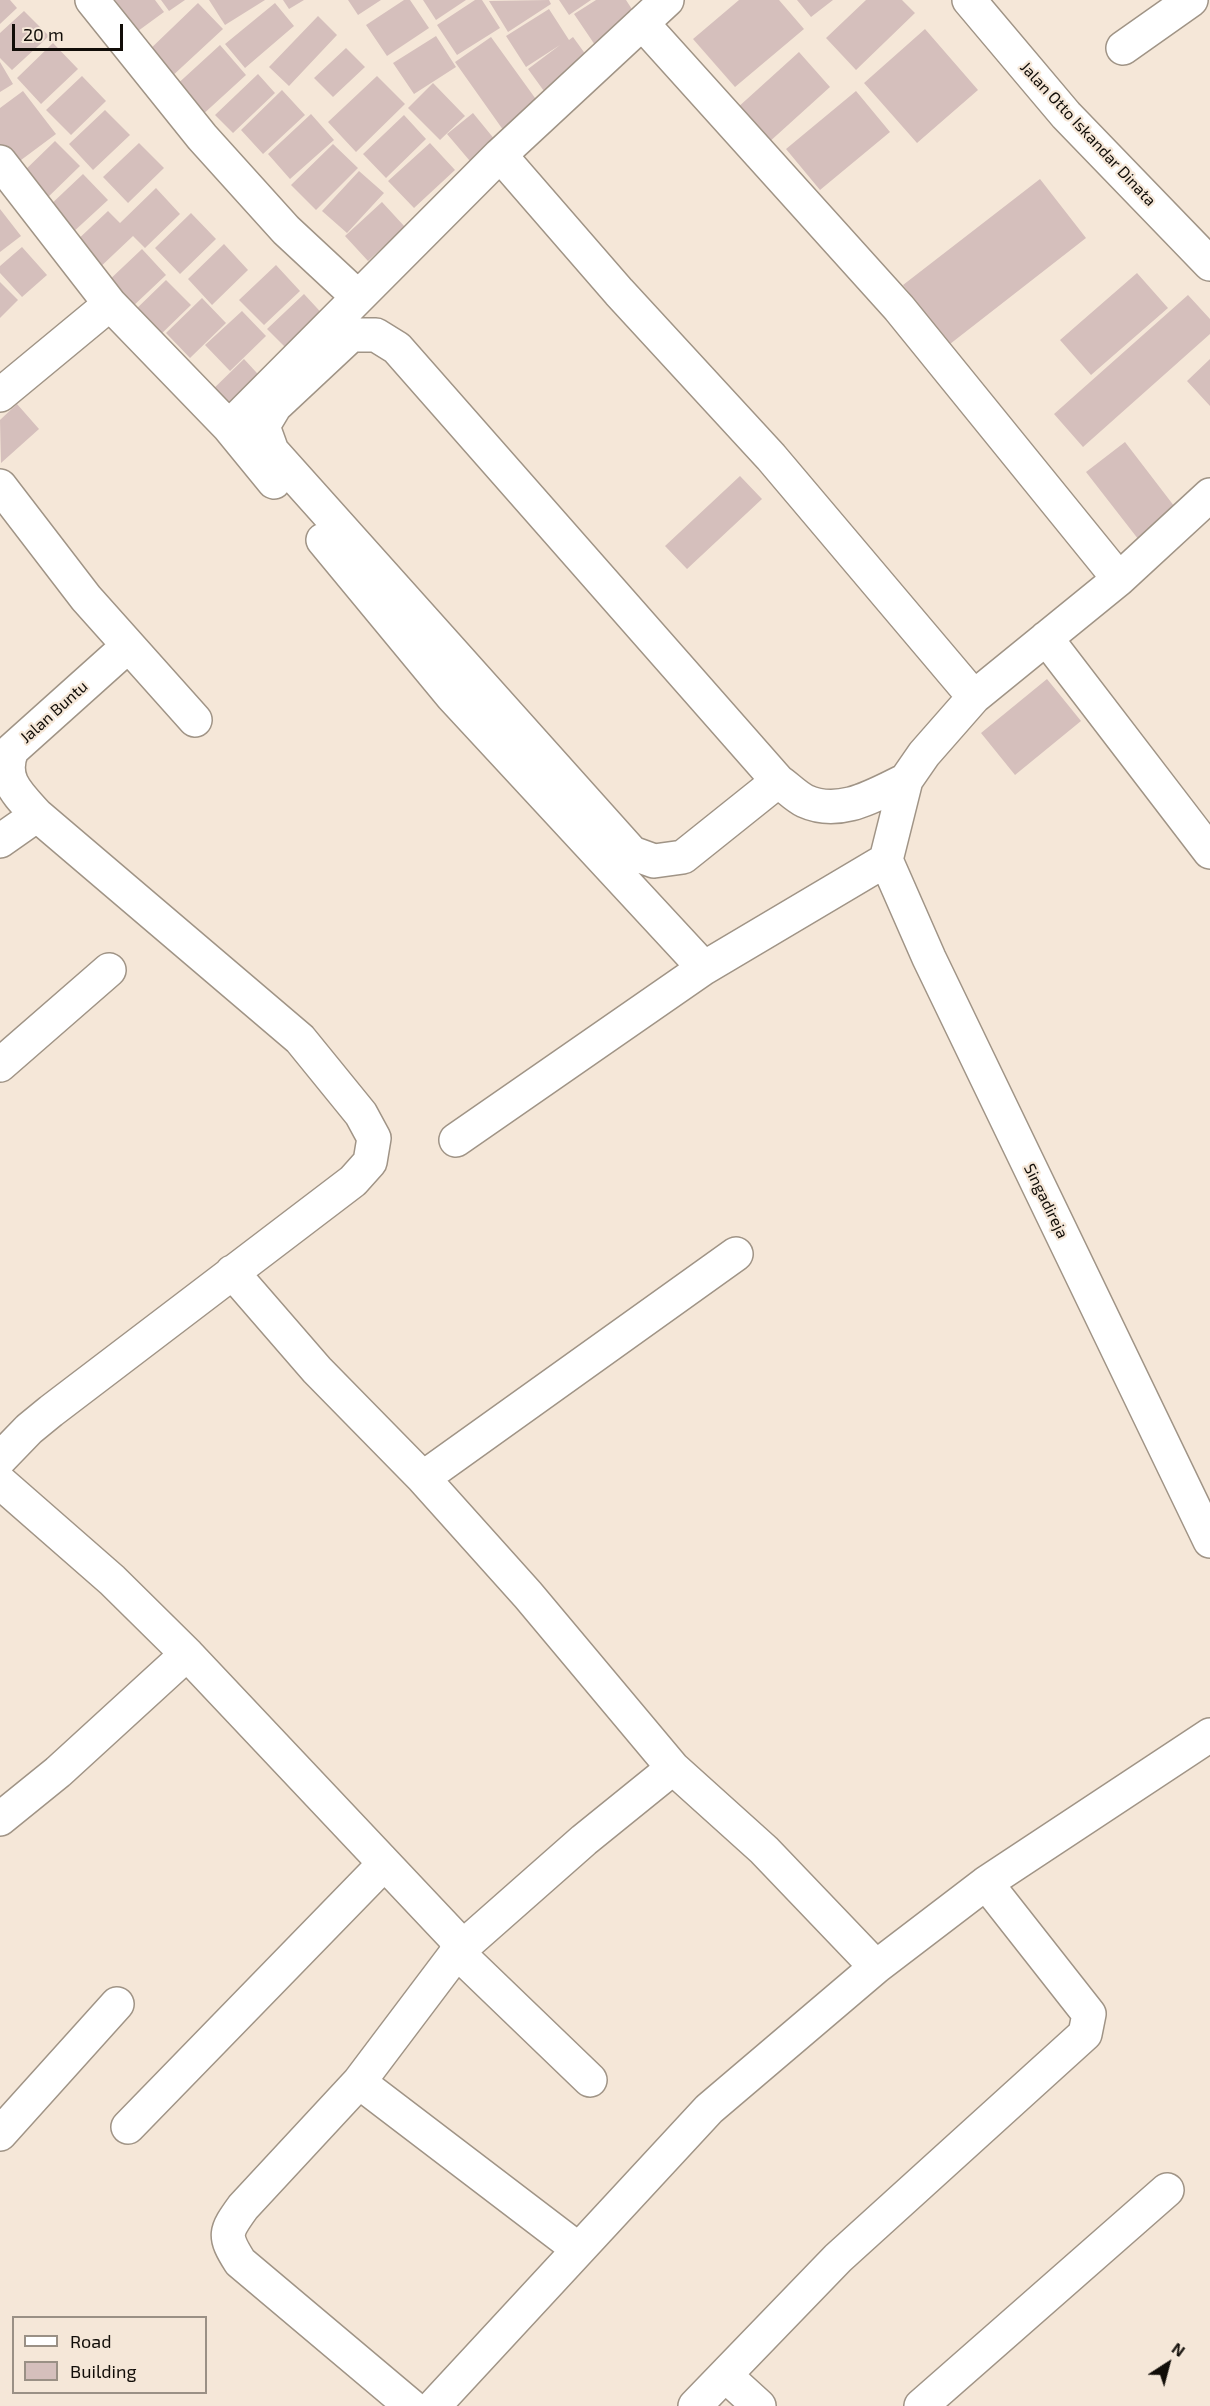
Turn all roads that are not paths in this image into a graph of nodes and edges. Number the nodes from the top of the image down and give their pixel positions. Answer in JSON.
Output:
{"nodes":[{"id":1,"x":92,"y":0,"type":"edge"},
{"id":2,"x":667,"y":0,"type":"edge"},
{"id":3,"x":969,"y":0,"type":"edge"},
{"id":4,"x":1191,"y":0,"type":"edge"},
{"id":5,"x":642,"y":23,"type":"junction"},
{"id":6,"x":1123,"y":48,"type":"dead end"},
{"id":7,"x":500,"y":155,"type":"junction"},
{"id":8,"x":0,"y":162,"type":"edge"},
{"id":9,"x":1210,"y":264,"type":"edge"},
{"id":10,"x":358,"y":297,"type":"junction"},
{"id":11,"x":110,"y":304,"type":"junction"},
{"id":12,"x":0,"y":394,"type":"edge"},
{"id":13,"x":229,"y":427,"type":"junction"},
{"id":14,"x":0,"y":486,"type":"edge"},
{"id":15,"x":1210,"y":495,"type":"edge"},
{"id":16,"x":1119,"y":579,"type":"junction"},
{"id":17,"x":1046,"y":638,"type":"junction"},
{"id":18,"x":128,"y":646,"type":"junction"},
{"id":19,"x":974,"y":697,"type":"junction"},
{"id":20,"x":195,"y":720,"type":"dead end"},
{"id":21,"x":906,"y":780,"type":"junction"},
{"id":22,"x":778,"y":781,"type":"junction"},
{"id":23,"x":37,"y":815,"type":"junction"},
{"id":24,"x":0,"y":841,"type":"edge"},
{"id":25,"x":1210,"y":852,"type":"edge"},
{"id":26,"x":886,"y":860,"type":"junction"},
{"id":27,"x":704,"y":968,"type":"junction"},
{"id":28,"x":109,"y":970,"type":"dead end"},
{"id":29,"x":0,"y":1065,"type":"edge"},
{"id":30,"x":456,"y":1140,"type":"dead end"},
{"id":31,"x":736,"y":1254,"type":"dead end"},
{"id":32,"x":232,"y":1272,"type":"junction"},
{"id":33,"x":0,"y":1459,"type":"edge"},
{"id":34,"x":423,"y":1478,"type":"junction"},
{"id":35,"x":0,"y":1482,"type":"edge"},
{"id":36,"x":1210,"y":1541,"type":"edge"},
{"id":37,"x":187,"y":1654,"type":"junction"},
{"id":38,"x":1210,"y":1736,"type":"edge"},
{"id":39,"x":673,"y":1768,"type":"junction"},
{"id":40,"x":0,"y":1819,"type":"edge"},
{"id":41,"x":383,"y":1864,"type":"junction"},
{"id":42,"x":986,"y":1883,"type":"junction"},
{"id":43,"x":458,"y":1952,"type":"junction"},
{"id":44,"x":876,"y":1967,"type":"junction"},
{"id":45,"x":117,"y":2004,"type":"dead end"},
{"id":46,"x":590,"y":2080,"type":"dead end"},
{"id":47,"x":359,"y":2082,"type":"junction"},
{"id":48,"x":128,"y":2127,"type":"dead end"},
{"id":49,"x":1,"y":2131,"type":"edge"},
{"id":50,"x":1167,"y":2190,"type":"dead end"},
{"id":51,"x":578,"y":2249,"type":"junction"},
{"id":52,"x":724,"y":2375,"type":"junction"},
{"id":53,"x":411,"y":2406,"type":"edge"},
{"id":54,"x":434,"y":2406,"type":"edge"},
{"id":55,"x":695,"y":2406,"type":"edge"},
{"id":56,"x":759,"y":2406,"type":"edge"},
{"id":57,"x":921,"y":2406,"type":"edge"}],
"edges":[{"from":1,"to":10,"type":"street"},
{"from":2,"to":5,"type":"street"},
{"from":3,"to":9,"type":"street","name":"Jalan Otto Iskandar Dinata"},
{"from":4,"to":6,"type":"street"},
{"from":5,"to":7,"type":"street"},
{"from":5,"to":16,"type":"street"},
{"from":7,"to":10,"type":"street"},
{"from":7,"to":19,"type":"street"},
{"from":8,"to":11,"type":"street"},
{"from":10,"to":13,"type":"street"},
{"from":11,"to":12,"type":"street"},
{"from":11,"to":13,"type":"street"},
{"from":13,"to":27,"type":"street"},
{"from":14,"to":18,"type":"street"},
{"from":15,"to":16,"type":"street"},
{"from":16,"to":17,"type":"street"},
{"from":17,"to":19,"type":"street"},
{"from":17,"to":25,"type":"street"},
{"from":18,"to":20,"type":"street"},
{"from":18,"to":23,"type":"street","name":"Jalan Buntu"},
{"from":19,"to":21,"type":"street"},
{"from":21,"to":22,"type":"street"},
{"from":21,"to":26,"type":"street"},
{"from":22,"to":22,"type":"street"},
{"from":23,"to":24,"type":"street"},
{"from":23,"to":32,"type":"street"},
{"from":26,"to":27,"type":"street"},
{"from":26,"to":36,"type":"street","name":"Singadireja"},
{"from":27,"to":30,"type":"street"},
{"from":28,"to":29,"type":"street"},
{"from":31,"to":34,"type":"street"},
{"from":32,"to":33,"type":"street"},
{"from":32,"to":34,"type":"street"},
{"from":34,"to":39,"type":"street"},
{"from":35,"to":37,"type":"street"},
{"from":37,"to":40,"type":"street"},
{"from":37,"to":41,"type":"street"},
{"from":38,"to":42,"type":"street"},
{"from":39,"to":43,"type":"street"},
{"from":39,"to":44,"type":"street"},
{"from":41,"to":43,"type":"street"},
{"from":41,"to":48,"type":"street"},
{"from":42,"to":44,"type":"street"},
{"from":42,"to":52,"type":"street"},
{"from":43,"to":46,"type":"street"},
{"from":43,"to":47,"type":"street"},
{"from":44,"to":51,"type":"street"},
{"from":45,"to":49,"type":"street"},
{"from":47,"to":51,"type":"street"},
{"from":47,"to":53,"type":"street"},
{"from":50,"to":57,"type":"street"},
{"from":51,"to":54,"type":"street"},
{"from":52,"to":55,"type":"street"},
{"from":52,"to":56,"type":"street"}]}
